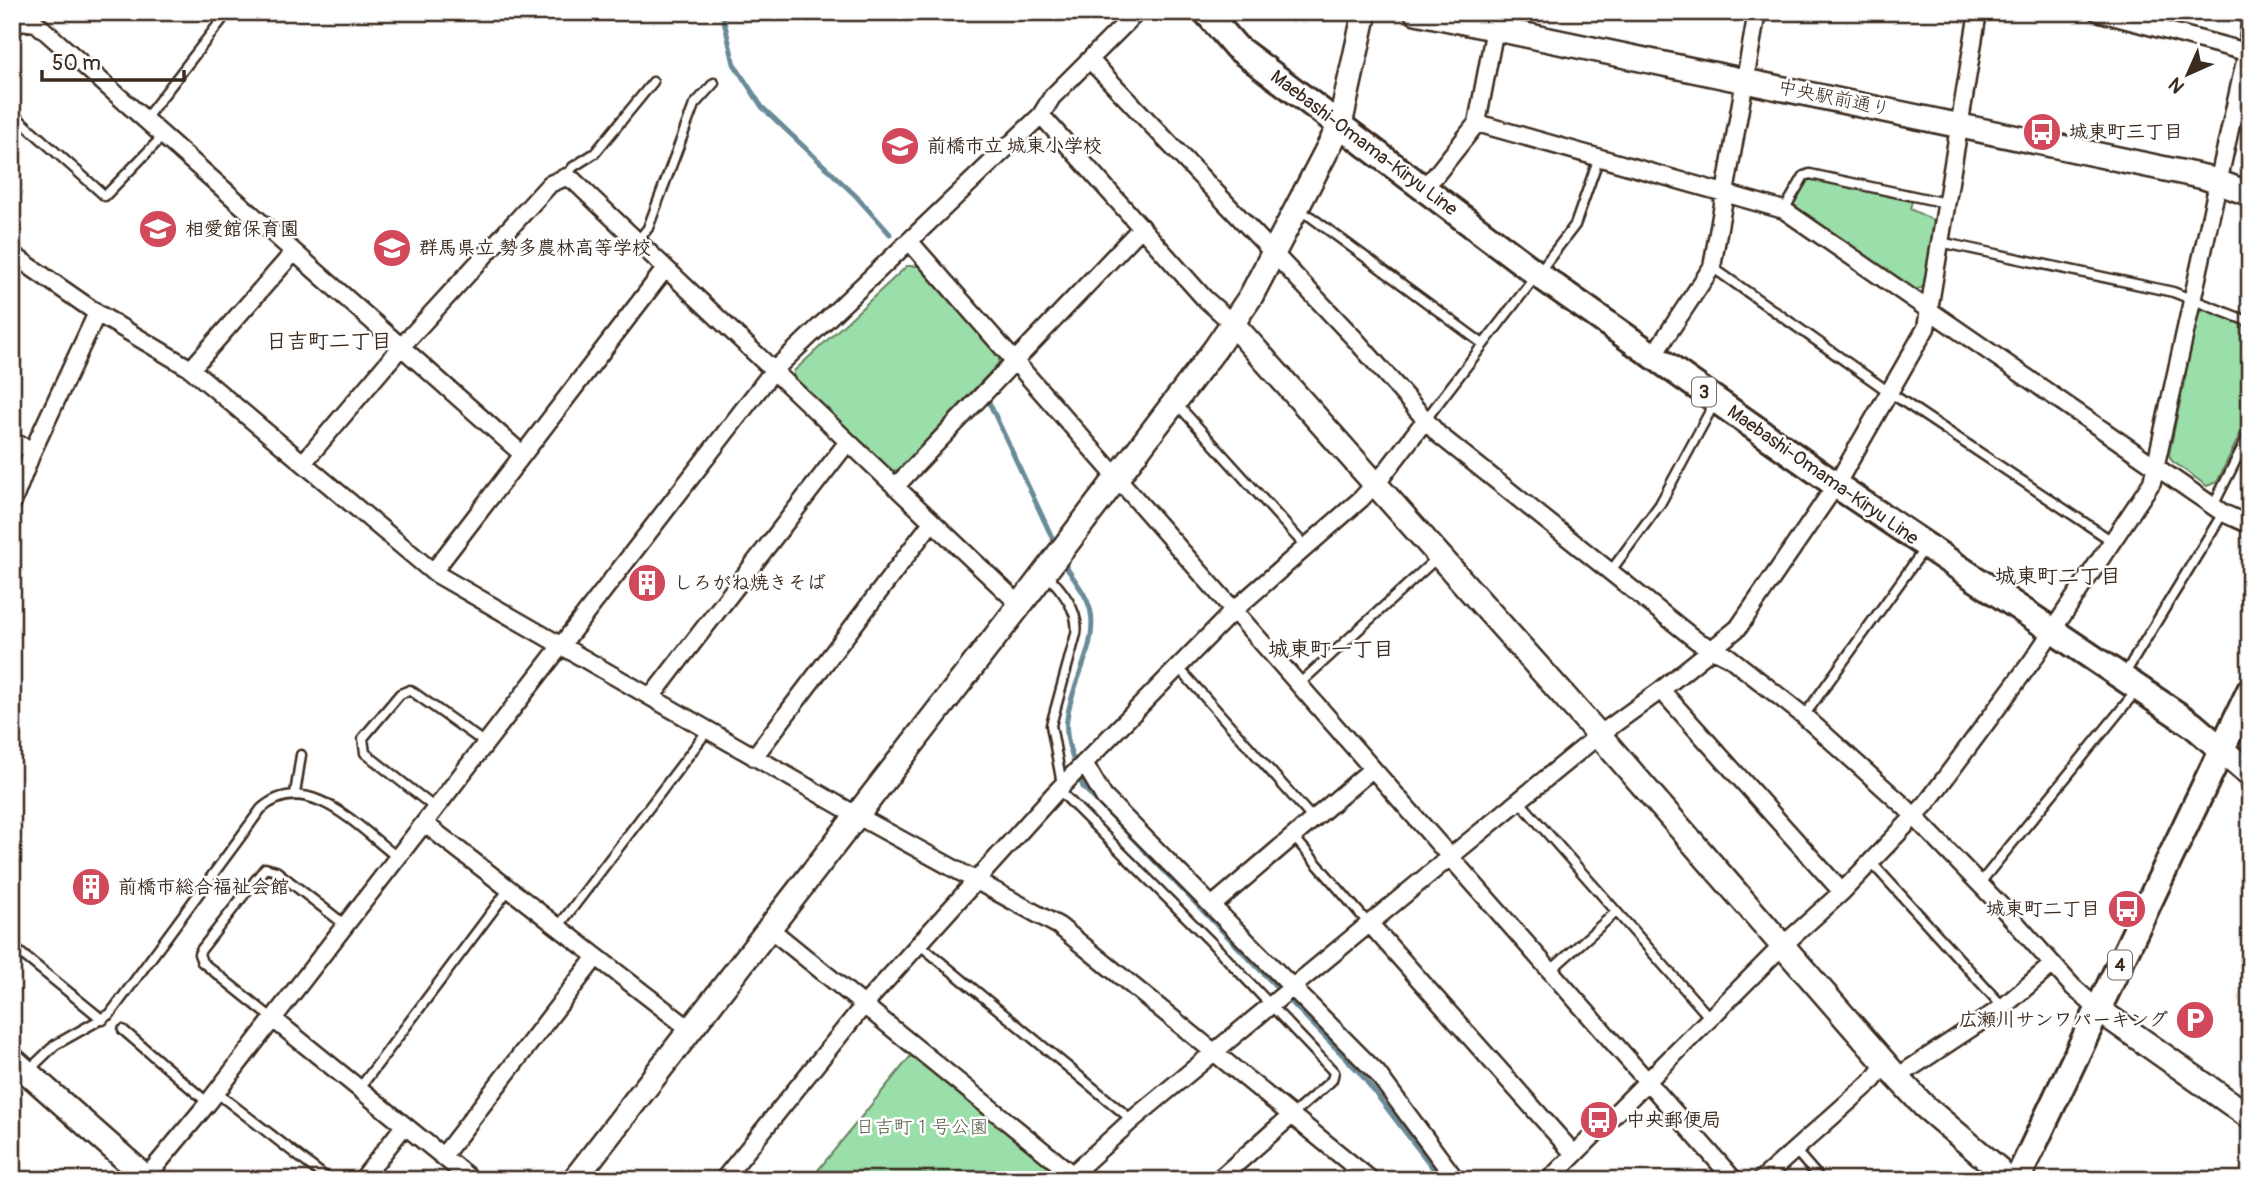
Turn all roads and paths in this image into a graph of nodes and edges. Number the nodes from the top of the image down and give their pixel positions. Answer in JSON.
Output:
{"nodes":[{"id":1,"x":228,"y":12,"type":"edge"},
{"id":2,"x":1137,"y":12,"type":"edge"},
{"id":3,"x":1206,"y":12,"type":"edge"},
{"id":4,"x":1365,"y":12,"type":"edge"},
{"id":5,"x":1416,"y":12,"type":"edge"},
{"id":6,"x":1757,"y":12,"type":"edge"},
{"id":7,"x":1978,"y":12,"type":"edge"},
{"id":8,"x":2097,"y":12,"type":"edge"},
{"id":9,"x":1497,"y":20,"type":"edge"},
{"id":10,"x":2250,"y":23,"type":"edge"},
{"id":11,"x":12,"y":29,"type":"edge"},
{"id":12,"x":2248,"y":52,"type":"edge"},
{"id":13,"x":1091,"y":61,"type":"junction"},
{"id":14,"x":1746,"y":79,"type":"junction"},
{"id":15,"x":653,"y":82,"type":"dead end"},
{"id":16,"x":714,"y":83,"type":"dead end"},
{"id":17,"x":12,"y":113,"type":"edge"},
{"id":18,"x":1041,"y":115,"type":"junction"},
{"id":19,"x":145,"y":119,"type":"junction"},
{"id":20,"x":1477,"y":123,"type":"junction"},
{"id":21,"x":1340,"y":125,"type":"junction"},
{"id":22,"x":1959,"y":125,"type":"junction"},
{"id":23,"x":163,"y":136,"type":"junction"},
{"id":24,"x":1598,"y":160,"type":"junction"},
{"id":25,"x":566,"y":177,"type":"junction"},
{"id":26,"x":2219,"y":182,"type":"junction"},
{"id":27,"x":1423,"y":186,"type":"junction"},
{"id":28,"x":1724,"y":191,"type":"junction"},
{"id":29,"x":2250,"y":194,"type":"edge"},
{"id":30,"x":1946,"y":203,"type":"junction"},
{"id":31,"x":1296,"y":210,"type":"junction"},
{"id":32,"x":1784,"y":210,"type":"junction"},
{"id":33,"x":1142,"y":227,"type":"junction"},
{"id":34,"x":637,"y":242,"type":"junction"},
{"id":35,"x":910,"y":242,"type":"junction"},
{"id":36,"x":1940,"y":242,"type":"junction"},
{"id":37,"x":294,"y":252,"type":"junction"},
{"id":38,"x":12,"y":254,"type":"edge"},
{"id":39,"x":1273,"y":254,"type":"junction"},
{"id":40,"x":1712,"y":267,"type":"junction"},
{"id":41,"x":665,"y":269,"type":"junction"},
{"id":42,"x":1536,"y":273,"type":"junction"},
{"id":43,"x":2192,"y":298,"type":"junction"},
{"id":44,"x":1929,"y":309,"type":"junction"},
{"id":45,"x":97,"y":313,"type":"junction"},
{"id":46,"x":1231,"y":322,"type":"junction"},
{"id":47,"x":2250,"y":323,"type":"edge"},
{"id":48,"x":1483,"y":344,"type":"junction"},
{"id":49,"x":401,"y":347,"type":"junction"},
{"id":50,"x":1653,"y":356,"type":"junction"},
{"id":51,"x":1014,"y":360,"type":"junction"},
{"id":52,"x":191,"y":369,"type":"junction"},
{"id":53,"x":773,"y":371,"type":"junction"},
{"id":54,"x":1889,"y":392,"type":"junction"},
{"id":55,"x":1716,"y":400,"type":"junction"},
{"id":56,"x":1174,"y":402,"type":"junction"},
{"id":57,"x":1426,"y":419,"type":"junction"},
{"id":58,"x":2250,"y":432,"type":"edge"},
{"id":59,"x":12,"y":442,"type":"edge"},
{"id":60,"x":847,"y":443,"type":"junction"},
{"id":61,"x":33,"y":450,"type":"junction"},
{"id":62,"x":521,"y":453,"type":"junction"},
{"id":63,"x":303,"y":463,"type":"junction"},
{"id":64,"x":2156,"y":468,"type":"junction"},
{"id":65,"x":1117,"y":478,"type":"junction"},
{"id":66,"x":1374,"y":482,"type":"junction"},
{"id":67,"x":1836,"y":485,"type":"junction"},
{"id":68,"x":895,"y":487,"type":"junction"},
{"id":69,"x":12,"y":504,"type":"edge"},
{"id":70,"x":2218,"y":510,"type":"junction"},
{"id":71,"x":932,"y":522,"type":"junction"},
{"id":72,"x":2250,"y":525,"type":"edge"},
{"id":73,"x":2112,"y":541,"type":"junction"},
{"id":74,"x":1926,"y":546,"type":"junction"},
{"id":75,"x":1306,"y":547,"type":"junction"},
{"id":76,"x":1438,"y":557,"type":"junction"},
{"id":77,"x":1054,"y":561,"type":"junction"},
{"id":78,"x":433,"y":572,"type":"junction"},
{"id":79,"x":1611,"y":572,"type":"junction"},
{"id":80,"x":1020,"y":605,"type":"junction"},
{"id":81,"x":1234,"y":610,"type":"junction"},
{"id":82,"x":2051,"y":631,"type":"junction"},
{"id":83,"x":560,"y":645,"type":"junction"},
{"id":84,"x":1712,"y":649,"type":"junction"},
{"id":85,"x":1178,"y":667,"type":"junction"},
{"id":86,"x":1299,"y":684,"type":"junction"},
{"id":87,"x":2130,"y":684,"type":"junction"},
{"id":88,"x":1661,"y":690,"type":"junction"},
{"id":89,"x":2250,"y":690,"type":"edge"},
{"id":90,"x":651,"y":697,"type":"junction"},
{"id":91,"x":1804,"y":716,"type":"junction"},
{"id":92,"x":708,"y":730,"type":"junction"},
{"id":93,"x":1599,"y":735,"type":"junction"},
{"id":94,"x":485,"y":743,"type":"junction"},
{"id":95,"x":2221,"y":749,"type":"junction"},
{"id":96,"x":301,"y":755,"type":"dead end"},
{"id":97,"x":754,"y":757,"type":"junction"},
{"id":98,"x":1083,"y":765,"type":"junction"},
{"id":99,"x":1372,"y":769,"type":"junction"},
{"id":100,"x":2250,"y":774,"type":"edge"},
{"id":101,"x":1064,"y":785,"type":"junction"},
{"id":102,"x":295,"y":794,"type":"junction"},
{"id":103,"x":1520,"y":802,"type":"junction"},
{"id":104,"x":435,"y":808,"type":"junction"},
{"id":105,"x":856,"y":815,"type":"junction"},
{"id":106,"x":1914,"y":817,"type":"junction"},
{"id":107,"x":1313,"y":819,"type":"junction"},
{"id":108,"x":424,"y":823,"type":"junction"},
{"id":109,"x":1293,"y":836,"type":"junction"},
{"id":110,"x":397,"y":857,"type":"junction"},
{"id":111,"x":1450,"y":857,"type":"junction"},
{"id":112,"x":1871,"y":862,"type":"junction"},
{"id":113,"x":977,"y":880,"type":"junction"},
{"id":114,"x":1980,"y":883,"type":"junction"},
{"id":115,"x":509,"y":889,"type":"junction"},
{"id":116,"x":1842,"y":892,"type":"junction"},
{"id":117,"x":1213,"y":905,"type":"junction"},
{"id":118,"x":1616,"y":912,"type":"junction"},
{"id":119,"x":344,"y":924,"type":"junction"},
{"id":120,"x":1370,"y":925,"type":"junction"},
{"id":121,"x":558,"y":927,"type":"junction"},
{"id":122,"x":769,"y":928,"type":"junction"},
{"id":123,"x":919,"y":944,"type":"junction"},
{"id":124,"x":12,"y":946,"type":"edge"},
{"id":125,"x":1782,"y":947,"type":"junction"},
{"id":126,"x":596,"y":957,"type":"junction"},
{"id":127,"x":2053,"y":964,"type":"junction"},
{"id":128,"x":1550,"y":971,"type":"junction"},
{"id":129,"x":1282,"y":996,"type":"junction"},
{"id":130,"x":864,"y":1005,"type":"junction"},
{"id":131,"x":2003,"y":1007,"type":"junction"},
{"id":132,"x":2099,"y":1010,"type":"junction"},
{"id":133,"x":272,"y":1018,"type":"junction"},
{"id":134,"x":1712,"y":1019,"type":"junction"},
{"id":135,"x":103,"y":1020,"type":"junction"},
{"id":136,"x":123,"y":1030,"type":"dead end"},
{"id":137,"x":691,"y":1030,"type":"junction"},
{"id":138,"x":1214,"y":1053,"type":"junction"},
{"id":139,"x":19,"y":1066,"type":"edge"},
{"id":140,"x":1891,"y":1071,"type":"junction"},
{"id":141,"x":1648,"y":1082,"type":"junction"},
{"id":142,"x":359,"y":1089,"type":"junction"},
{"id":143,"x":212,"y":1097,"type":"junction"},
{"id":144,"x":1292,"y":1115,"type":"junction"},
{"id":145,"x":2250,"y":1117,"type":"edge"},
{"id":146,"x":1132,"y":1120,"type":"junction"},
{"id":147,"x":404,"y":1126,"type":"junction"},
{"id":148,"x":1794,"y":1150,"type":"junction"},
{"id":149,"x":1574,"y":1154,"type":"junction"},
{"id":150,"x":443,"y":1156,"type":"junction"},
{"id":151,"x":1072,"y":1178,"type":"edge"},
{"id":152,"x":1222,"y":1178,"type":"edge"},
{"id":153,"x":146,"y":1179,"type":"edge"},
{"id":154,"x":329,"y":1180,"type":"edge"},
{"id":155,"x":362,"y":1180,"type":"edge"},
{"id":156,"x":472,"y":1180,"type":"edge"},
{"id":157,"x":574,"y":1180,"type":"edge"},
{"id":158,"x":723,"y":1180,"type":"edge"},
{"id":159,"x":1371,"y":1180,"type":"edge"},
{"id":160,"x":1456,"y":1180,"type":"edge"},
{"id":161,"x":1549,"y":1180,"type":"edge"},
{"id":162,"x":1734,"y":1180,"type":"edge"},
{"id":163,"x":1761,"y":1180,"type":"edge"},
{"id":164,"x":1821,"y":1180,"type":"edge"},
{"id":165,"x":2006,"y":1180,"type":"edge"},
{"id":166,"x":2017,"y":1180,"type":"edge"}],
"edges":[{"from":1,"to":19,"type":"lane"},
{"from":2,"to":13,"type":"street"},
{"from":3,"to":21,"type":"main road","name":"Maebashi-Omama-Kiryu Line","number":"3"},
{"from":4,"to":21,"type":"street"},
{"from":5,"to":9,"type":"street","name":"中央駅前通り"},
{"from":6,"to":14,"type":"street"},
{"from":7,"to":22,"type":"street"},
{"from":8,"to":12,"type":"street"},
{"from":9,"to":14,"type":"street","name":"中央駅前通り"},
{"from":9,"to":20,"type":"street"},
{"from":10,"to":12,"type":"street"},
{"from":11,"to":19,"type":"street"},
{"from":12,"to":26,"type":"street"},
{"from":13,"to":18,"type":"street"},
{"from":13,"to":39,"type":"street"},
{"from":14,"to":22,"type":"street","name":"中央駅前通り"},
{"from":14,"to":28,"type":"street"},
{"from":15,"to":25,"type":"lane"},
{"from":16,"to":34,"type":"lane"},
{"from":17,"to":23,"type":"lane"},
{"from":18,"to":33,"type":"street"},
{"from":18,"to":35,"type":"street"},
{"from":19,"to":23,"type":"street"},
{"from":20,"to":24,"type":"street"},
{"from":20,"to":27,"type":"street"},
{"from":21,"to":27,"type":"main road","name":"Maebashi-Omama-Kiryu Line","number":"3"},
{"from":21,"to":31,"type":"street"},
{"from":22,"to":26,"type":"street","name":"中央駅前通り"},
{"from":22,"to":30,"type":"street"},
{"from":23,"to":37,"type":"street"},
{"from":24,"to":28,"type":"street"},
{"from":24,"to":42,"type":"lane"},
{"from":25,"to":34,"type":"street"},
{"from":25,"to":49,"type":"street"},
{"from":26,"to":29,"type":"street","name":"中央駅前通り"},
{"from":26,"to":43,"type":"street"},
{"from":27,"to":42,"type":"main road","name":"Maebashi-Omama-Kiryu Line","number":"3"},
{"from":28,"to":32,"type":"street"},
{"from":28,"to":40,"type":"street"},
{"from":30,"to":32,"type":"lane"},
{"from":30,"to":36,"type":"street"},
{"from":31,"to":39,"type":"street"},
{"from":31,"to":48,"type":"lane"},
{"from":32,"to":44,"type":"street"},
{"from":33,"to":46,"type":"street"},
{"from":33,"to":51,"type":"street"},
{"from":34,"to":41,"type":"street"},
{"from":35,"to":51,"type":"street"},
{"from":35,"to":53,"type":"street"},
{"from":36,"to":43,"type":"lane"},
{"from":36,"to":44,"type":"street"},
{"from":37,"to":49,"type":"street"},
{"from":37,"to":52,"type":"street"},
{"from":38,"to":45,"type":"street"},
{"from":39,"to":46,"type":"street"},
{"from":39,"to":57,"type":"street"},
{"from":40,"to":50,"type":"street"},
{"from":40,"to":54,"type":"lane"},
{"from":41,"to":53,"type":"street"},
{"from":41,"to":62,"type":"street"},
{"from":42,"to":48,"type":"lane"},
{"from":42,"to":50,"type":"main road","name":"Maebashi-Omama-Kiryu Line","number":"3"},
{"from":43,"to":47,"type":"lane"},
{"from":43,"to":64,"type":"street"},
{"from":44,"to":54,"type":"street"},
{"from":44,"to":64,"type":"street"},
{"from":45,"to":52,"type":"street"},
{"from":45,"to":61,"type":"street"},
{"from":46,"to":56,"type":"street"},
{"from":46,"to":66,"type":"street"},
{"from":48,"to":57,"type":"lane"},
{"from":49,"to":62,"type":"street"},
{"from":49,"to":63,"type":"street"},
{"from":50,"to":55,"type":"main road","name":"Maebashi-Omama-Kiryu Line","number":"3"},
{"from":51,"to":65,"type":"street"},
{"from":51,"to":68,"type":"street"},
{"from":52,"to":63,"type":"street"},
{"from":53,"to":60,"type":"street"},
{"from":53,"to":83,"type":"street"},
{"from":54,"to":67,"type":"street"},
{"from":54,"to":73,"type":"lane"},
{"from":55,"to":67,"type":"main road","name":"Maebashi-Omama-Kiryu Line","number":"3"},
{"from":55,"to":79,"type":"lane"},
{"from":56,"to":65,"type":"street"},
{"from":56,"to":75,"type":"lane"},
{"from":57,"to":66,"type":"street"},
{"from":57,"to":79,"type":"street"},
{"from":58,"to":70,"type":"lane"},
{"from":59,"to":61,"type":"street"},
{"from":60,"to":68,"type":"street"},
{"from":60,"to":90,"type":"street"},
{"from":61,"to":69,"type":"street"},
{"from":62,"to":78,"type":"street"},
{"from":63,"to":78,"type":"street"},
{"from":64,"to":70,"type":"street"},
{"from":64,"to":73,"type":"street"},
{"from":65,"to":77,"type":"street"},
{"from":65,"to":81,"type":"street"},
{"from":66,"to":75,"type":"street"},
{"from":66,"to":76,"type":"street"},
{"from":67,"to":74,"type":"main road","name":"Maebashi-Omama-Kiryu Line","number":"3"},
{"from":67,"to":84,"type":"street"},
{"from":68,"to":71,"type":"street"},
{"from":70,"to":72,"type":"street"},
{"from":70,"to":87,"type":"lane"},
{"from":71,"to":80,"type":"street"},
{"from":71,"to":97,"type":"street"},
{"from":73,"to":82,"type":"street"},
{"from":74,"to":82,"type":"main road","name":"Maebashi-Omama-Kiryu Line","number":"3"},
{"from":74,"to":91,"type":"lane"},
{"from":75,"to":81,"type":"street"},
{"from":76,"to":86,"type":"lane"},
{"from":76,"to":93,"type":"street"},
{"from":77,"to":80,"type":"street"},
{"from":77,"to":101,"type":"lane"},
{"from":78,"to":83,"type":"street"},
{"from":79,"to":84,"type":"street"},
{"from":80,"to":105,"type":"street"},
{"from":81,"to":85,"type":"street"},
{"from":81,"to":86,"type":"street"},
{"from":82,"to":87,"type":"main road","name":"Maebashi-Omama-Kiryu Line","number":"3"},
{"from":82,"to":106,"type":"street"},
{"from":83,"to":90,"type":"street"},
{"from":83,"to":94,"type":"street"},
{"from":84,"to":88,"type":"street"},
{"from":84,"to":91,"type":"street"},
{"from":85,"to":98,"type":"street"},
{"from":85,"to":107,"type":"lane"},
{"from":86,"to":99,"type":"street"},
{"from":87,"to":95,"type":"main road","name":"Maebashi-Omama-Kiryu Line","number":"3"},
{"from":87,"to":114,"type":"lane"},
{"from":88,"to":93,"type":"street"},
{"from":88,"to":116,"type":"street"},
{"from":89,"to":95,"type":"main road","number":"4"},
{"from":90,"to":92,"type":"street"},
{"from":91,"to":106,"type":"street"},
{"from":92,"to":97,"type":"street"},
{"from":92,"to":121,"type":"lane"},
{"from":93,"to":103,"type":"street"},
{"from":93,"to":125,"type":"street"},
{"from":94,"to":104,"type":"street"},
{"from":94,"to":104,"type":"lane"},
{"from":95,"to":100,"type":"main road","name":"Maebashi-Omama-Kiryu Line","number":"3"},
{"from":95,"to":132,"type":"main road","number":"4"},
{"from":96,"to":102,"type":"lane"},
{"from":97,"to":105,"type":"street"},
{"from":98,"to":101,"type":"street"},
{"from":98,"to":117,"type":"street"},
{"from":99,"to":107,"type":"street"},
{"from":99,"to":111,"type":"street"},
{"from":101,"to":113,"type":"street"},
{"from":101,"to":129,"type":"lane"},
{"from":102,"to":110,"type":"lane"},
{"from":102,"to":135,"type":"lane"},
{"from":103,"to":111,"type":"street"},
{"from":103,"to":118,"type":"lane"},
{"from":104,"to":108,"type":"street"},
{"from":105,"to":113,"type":"street"},
{"from":105,"to":122,"type":"street"},
{"from":106,"to":112,"type":"street"},
{"from":106,"to":114,"type":"street"},
{"from":107,"to":109,"type":"street"},
{"from":108,"to":110,"type":"street"},
{"from":108,"to":115,"type":"street"},
{"from":109,"to":117,"type":"street"},
{"from":109,"to":120,"type":"lane"},
{"from":110,"to":119,"type":"street"},
{"from":111,"to":120,"type":"street"},
{"from":111,"to":128,"type":"street"},
{"from":112,"to":116,"type":"street"},
{"from":112,"to":131,"type":"lane"},
{"from":113,"to":123,"type":"street"},
{"from":113,"to":138,"type":"street"},
{"from":114,"to":127,"type":"street"},
{"from":115,"to":121,"type":"street"},
{"from":115,"to":142,"type":"lane"},
{"from":116,"to":125,"type":"street"},
{"from":117,"to":129,"type":"street"},
{"from":118,"to":128,"type":"lane"},
{"from":118,"to":134,"type":"lane"},
{"from":119,"to":133,"type":"street"},
{"from":119,"to":133,"type":"lane"},
{"from":120,"to":129,"type":"street"},
{"from":120,"to":149,"type":"street"},
{"from":121,"to":126,"type":"street"},
{"from":122,"to":130,"type":"street"},
{"from":122,"to":137,"type":"street"},
{"from":123,"to":130,"type":"street"},
{"from":123,"to":146,"type":"lane"},
{"from":124,"to":135,"type":"lane"},
{"from":125,"to":134,"type":"street"},
{"from":125,"to":140,"type":"street"},
{"from":126,"to":137,"type":"street"},
{"from":126,"to":150,"type":"street"},
{"from":127,"to":131,"type":"street"},
{"from":127,"to":132,"type":"street"},
{"from":128,"to":141,"type":"street"},
{"from":129,"to":138,"type":"street"},
{"from":129,"to":144,"type":"lane"},
{"from":129,"to":160,"type":"street"},
{"from":130,"to":151,"type":"street"},
{"from":130,"to":158,"type":"street"},
{"from":131,"to":140,"type":"street"},
{"from":132,"to":145,"type":"street"},
{"from":132,"to":166,"type":"main road","number":"4"},
{"from":133,"to":142,"type":"street"},
{"from":133,"to":143,"type":"street"},
{"from":134,"to":141,"type":"street"},
{"from":135,"to":139,"type":"lane"},
{"from":136,"to":143,"type":"lane"},
{"from":137,"to":157,"type":"street"},
{"from":138,"to":144,"type":"street"},
{"from":138,"to":146,"type":"street"},
{"from":139,"to":153,"type":"street"},
{"from":140,"to":148,"type":"street"},
{"from":140,"to":165,"type":"street"},
{"from":141,"to":149,"type":"street"},
{"from":141,"to":162,"type":"street"},
{"from":142,"to":147,"type":"street"},
{"from":143,"to":153,"type":"street"},
{"from":143,"to":154,"type":"lane"},
{"from":144,"to":152,"type":"street"},
{"from":144,"to":159,"type":"street"},
{"from":146,"to":151,"type":"street"},
{"from":147,"to":150,"type":"street"},
{"from":147,"to":155,"type":"street"},
{"from":148,"to":163,"type":"street"},
{"from":148,"to":164,"type":"lane"},
{"from":149,"to":161,"type":"street"},
{"from":150,"to":156,"type":"street"}]}
